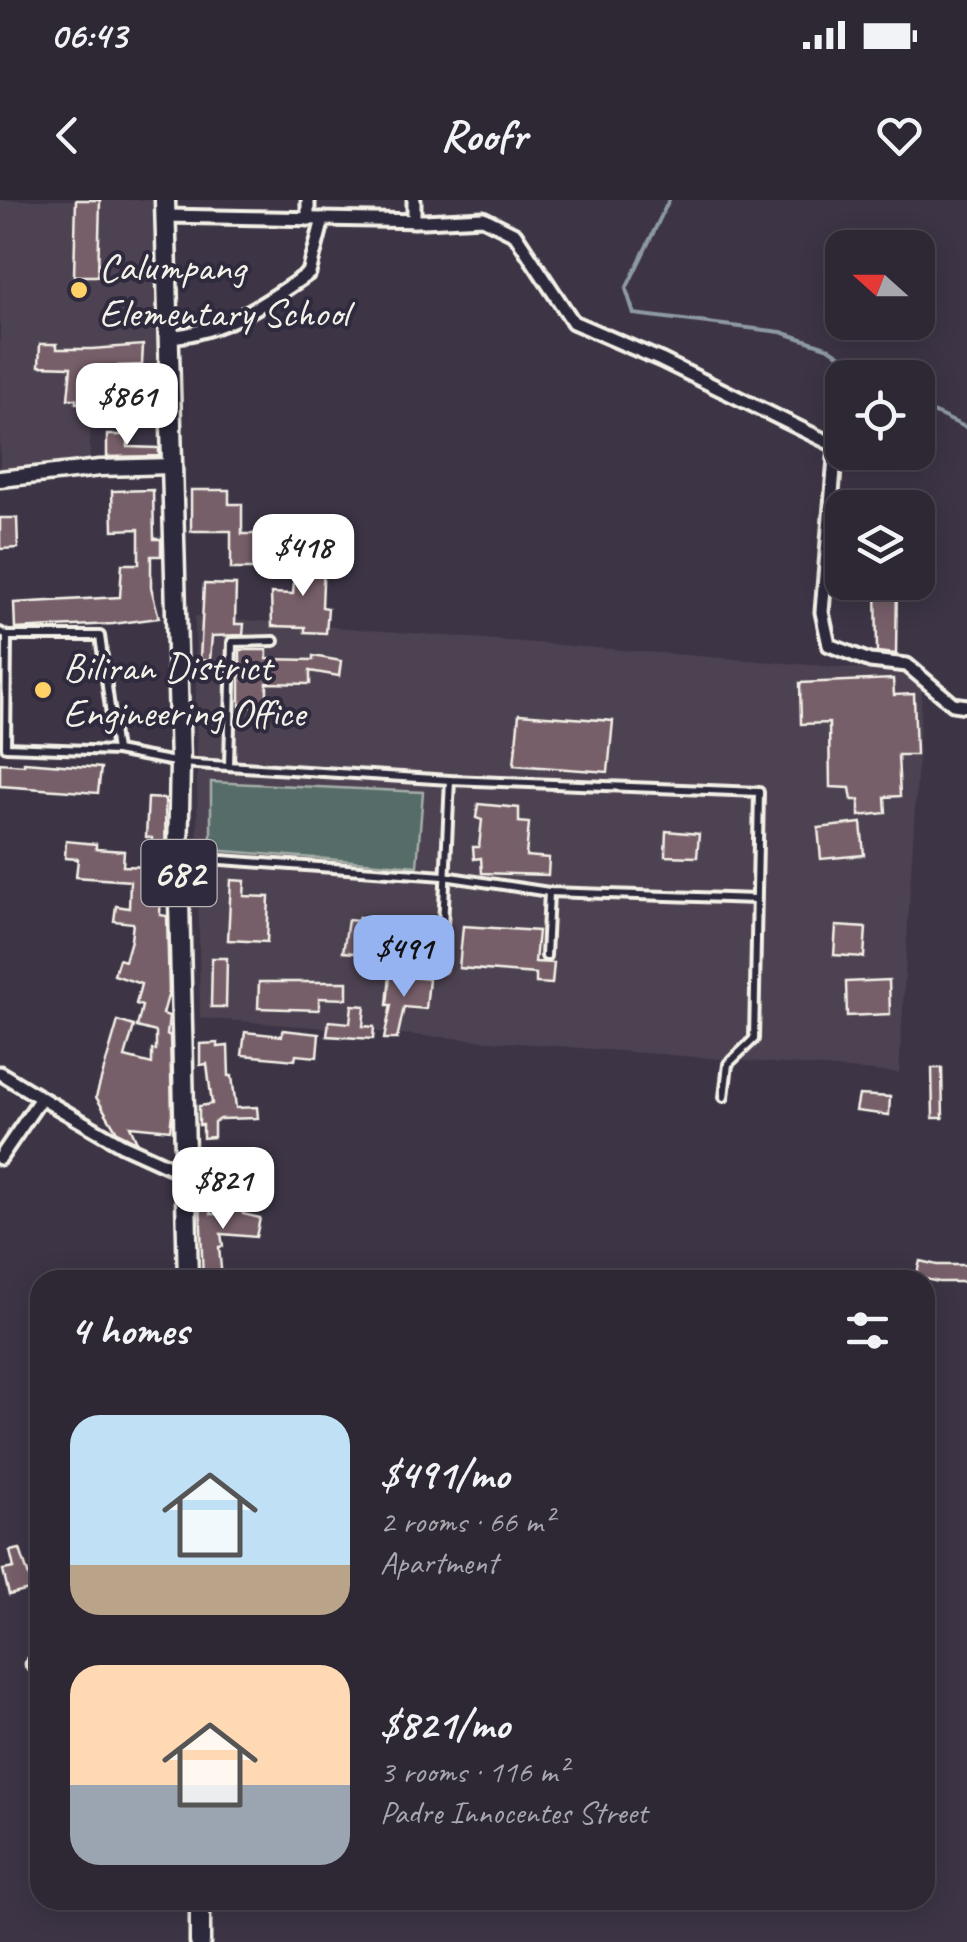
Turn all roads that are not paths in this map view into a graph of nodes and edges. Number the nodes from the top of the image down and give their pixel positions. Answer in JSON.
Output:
{"nodes":[{"id":1,"x":308,"y":200,"type":"edge"},
{"id":2,"x":414,"y":200,"type":"edge"},
{"id":3,"x":165,"y":208,"type":"edge"},
{"id":4,"x":308,"y":219,"type":"junction"},
{"id":5,"x":323,"y":219,"type":"junction"},
{"id":6,"x":414,"y":221,"type":"junction"},
{"id":7,"x":170,"y":337,"type":"junction"},
{"id":8,"x":172,"y":466,"type":"junction"},
{"id":9,"x":0,"y":479,"type":"edge"},
{"id":10,"x":3,"y":634,"type":"edge"},
{"id":11,"x":274,"y":641,"type":"dead end"},
{"id":12,"x":967,"y":706,"type":"edge"},
{"id":13,"x":116,"y":751,"type":"junction"},
{"id":14,"x":180,"y":763,"type":"junction"},
{"id":15,"x":229,"y":765,"type":"junction"},
{"id":16,"x":450,"y":780,"type":"junction"},
{"id":17,"x":178,"y":857,"type":"junction"},
{"id":18,"x":444,"y":876,"type":"junction"},
{"id":19,"x":549,"y":892,"type":"junction"},
{"id":20,"x":756,"y":898,"type":"junction"},
{"id":21,"x":546,"y":956,"type":"dead end"},
{"id":22,"x":441,"y":968,"type":"dead end"},
{"id":23,"x":0,"y":1073,"type":"edge"},
{"id":24,"x":724,"y":1097,"type":"dead end"},
{"id":25,"x":41,"y":1098,"type":"junction"},
{"id":26,"x":0,"y":1158,"type":"edge"},
{"id":27,"x":186,"y":1174,"type":"junction"},
{"id":28,"x":188,"y":1270,"type":"edge"},
{"id":29,"x":200,"y":1910,"type":"edge"},
{"id":30,"x":200,"y":1942,"type":"edge"}],
"edges":[{"from":1,"to":4,"type":"street"},
{"from":2,"to":6,"type":"street"},
{"from":3,"to":4,"type":"street"},
{"from":3,"to":7,"type":"main road","number":"682"},
{"from":4,"to":5,"type":"street"},
{"from":5,"to":6,"type":"street"},
{"from":5,"to":7,"type":"street"},
{"from":6,"to":12,"type":"street"},
{"from":7,"to":8,"type":"main road","number":"682"},
{"from":8,"to":9,"type":"street"},
{"from":8,"to":14,"type":"main road","number":"682"},
{"from":10,"to":13,"type":"lane"},
{"from":10,"to":13,"type":"lane"},
{"from":11,"to":15,"type":"lane"},
{"from":13,"to":14,"type":"lane"},
{"from":14,"to":15,"type":"lane"},
{"from":14,"to":17,"type":"main road","number":"682"},
{"from":15,"to":16,"type":"lane"},
{"from":16,"to":18,"type":"lane"},
{"from":16,"to":20,"type":"lane"},
{"from":17,"to":18,"type":"lane"},
{"from":17,"to":27,"type":"main road","number":"682"},
{"from":18,"to":19,"type":"lane"},
{"from":18,"to":22,"type":"lane"},
{"from":19,"to":20,"type":"lane"},
{"from":19,"to":21,"type":"lane"},
{"from":20,"to":24,"type":"lane"},
{"from":23,"to":25,"type":"street"},
{"from":25,"to":26,"type":"street"},
{"from":25,"to":27,"type":"street"},
{"from":27,"to":28,"type":"main road","number":"682"},
{"from":29,"to":30,"type":"main road"}]}
